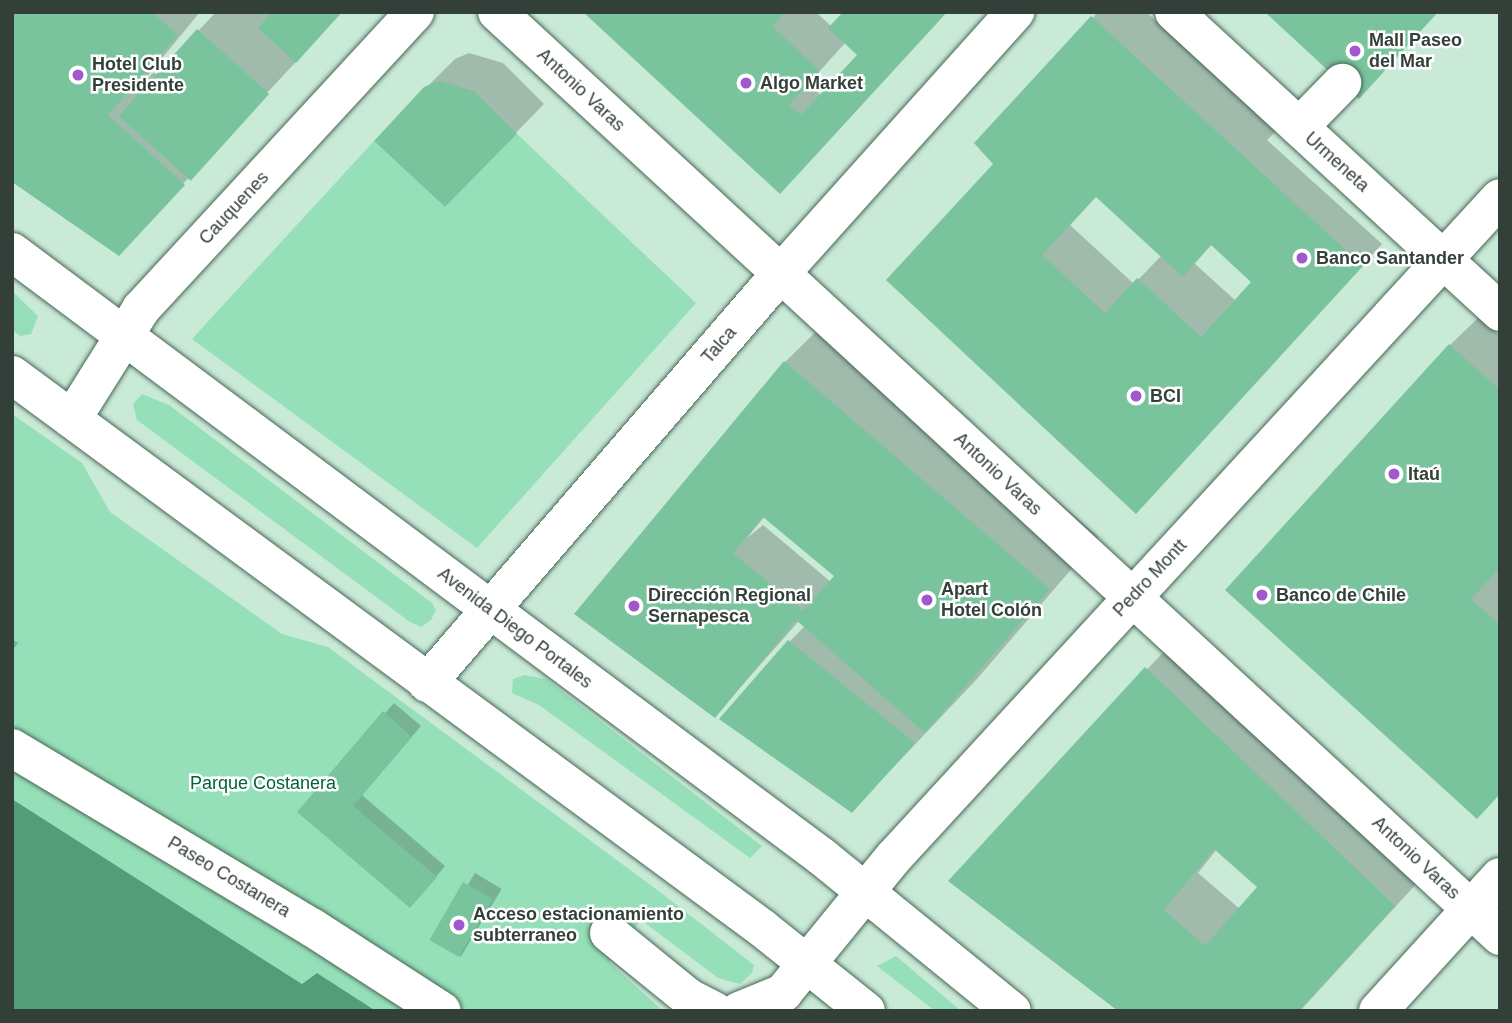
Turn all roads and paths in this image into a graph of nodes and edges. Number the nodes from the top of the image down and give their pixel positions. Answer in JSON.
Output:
{"nodes":[{"id":1,"x":415,"y":12,"type":"edge"},
{"id":2,"x":497,"y":12,"type":"edge"},
{"id":3,"x":1015,"y":12,"type":"edge"},
{"id":4,"x":1174,"y":12,"type":"edge"},
{"id":5,"x":1342,"y":83,"type":"dead end"},
{"id":6,"x":1298,"y":127,"type":"junction"},
{"id":7,"x":1500,"y":198,"type":"edge"},
{"id":8,"x":12,"y":252,"type":"edge"},
{"id":9,"x":1443,"y":259,"type":"junction"},
{"id":10,"x":781,"y":274,"type":"junction"},
{"id":11,"x":1500,"y":312,"type":"edge"},
{"id":12,"x":124,"y":335,"type":"junction"},
{"id":13,"x":12,"y":374,"type":"edge"},
{"id":14,"x":72,"y":419,"type":"junction"},
{"id":15,"x":1132,"y":597,"type":"junction"},
{"id":16,"x":488,"y":608,"type":"junction"},
{"id":17,"x":427,"y":682,"type":"junction"},
{"id":18,"x":12,"y":748,"type":"edge"},
{"id":19,"x":1500,"y":877,"type":"edge"},
{"id":20,"x":866,"y":892,"type":"junction"},
{"id":21,"x":1471,"y":909,"type":"junction"},
{"id":22,"x":609,"y":933,"type":"dead end"},
{"id":23,"x":1500,"y":936,"type":"edge"},
{"id":24,"x":808,"y":964,"type":"junction"},
{"id":25,"x":442,"y":1011,"type":"edge"},
{"id":26,"x":715,"y":1011,"type":"edge"},
{"id":27,"x":739,"y":1011,"type":"edge"},
{"id":28,"x":866,"y":1011,"type":"edge"},
{"id":29,"x":1012,"y":1011,"type":"edge"},
{"id":30,"x":1378,"y":1011,"type":"edge"}],
"edges":[{"from":1,"to":12,"type":"main road","name":"Cauquenes"},
{"from":2,"to":10,"type":"main road","name":"Antonio Varas"},
{"from":3,"to":10,"type":"main road","name":"Talca"},
{"from":4,"to":6,"type":"main road","name":"Urmeneta"},
{"from":5,"to":6,"type":"main road"},
{"from":6,"to":9,"type":"main road","name":"Urmeneta"},
{"from":7,"to":9,"type":"main road","name":"Pedro Montt"},
{"from":8,"to":12,"type":"main road","name":"Avenida Diego Portales"},
{"from":9,"to":11,"type":"main road","name":"Urmeneta"},
{"from":9,"to":15,"type":"main road","name":"Pedro Montt"},
{"from":10,"to":15,"type":"main road","name":"Antonio Varas"},
{"from":10,"to":16,"type":"main road","name":"Talca"},
{"from":12,"to":14,"type":"main road","name":"Cauquenes"},
{"from":12,"to":16,"type":"main road","name":"Avenida Diego Portales"},
{"from":13,"to":14,"type":"main road"},
{"from":14,"to":17,"type":"main road"},
{"from":15,"to":20,"type":"main road","name":"Pedro Montt"},
{"from":15,"to":21,"type":"main road","name":"Antonio Varas"},
{"from":16,"to":17,"type":"main road","name":"Talca"},
{"from":16,"to":20,"type":"main road","name":"Avenida Diego Portales"},
{"from":17,"to":24,"type":"main road"},
{"from":18,"to":25,"type":"main road","name":"Paseo Costanera"},
{"from":19,"to":21,"type":"main road"},
{"from":20,"to":24,"type":"main road","name":"Pedro Montt"},
{"from":20,"to":29,"type":"main road","name":"Avenida Diego Portales"},
{"from":21,"to":23,"type":"main road","name":"Antonio Varas"},
{"from":21,"to":30,"type":"main road"},
{"from":22,"to":26,"type":"main road"},
{"from":24,"to":27,"type":"main road","name":"Pedro Montt"},
{"from":24,"to":28,"type":"main road"}]}
